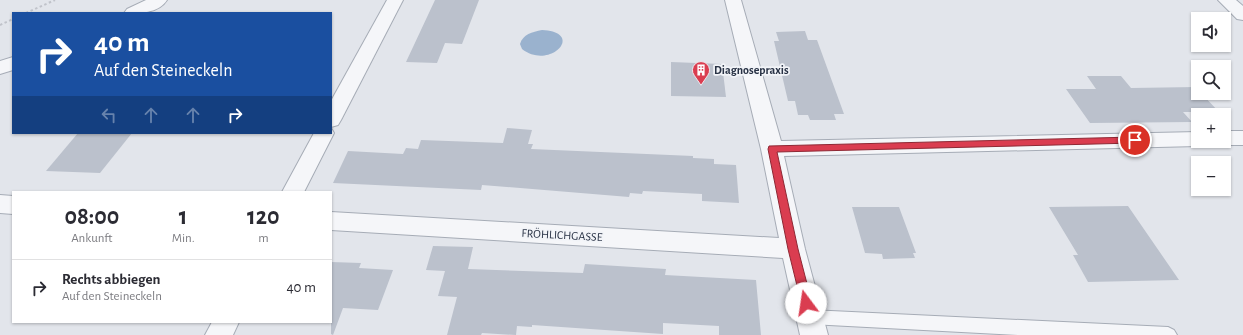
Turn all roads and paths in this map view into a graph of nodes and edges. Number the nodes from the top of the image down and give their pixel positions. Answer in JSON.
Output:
{"nodes":[{"id":1,"x":55,"y":0,"type":"edge"},
{"id":2,"x":159,"y":0,"type":"edge"},
{"id":3,"x":394,"y":0,"type":"edge"},
{"id":4,"x":733,"y":0,"type":"edge"},
{"id":5,"x":1226,"y":0,"type":"edge"},
{"id":6,"x":28,"y":12,"type":"edge"},
{"id":7,"x":135,"y":12,"type":"edge"},
{"id":8,"x":1243,"y":15,"type":"edge"},
{"id":9,"x":12,"y":19,"type":"edge"},
{"id":10,"x":0,"y":25,"type":"edge"},
{"id":11,"x":12,"y":63,"type":"edge"},
{"id":12,"x":0,"y":68,"type":"edge"},
{"id":13,"x":332,"y":118,"type":"edge"},
{"id":14,"x":323,"y":134,"type":"edge"},
{"id":15,"x":1231,"y":138,"type":"edge"},
{"id":16,"x":1243,"y":138,"type":"edge"},
{"id":17,"x":1191,"y":139,"type":"edge"},
{"id":18,"x":772,"y":149,"type":"junction"},
{"id":19,"x":294,"y":191,"type":"edge"},
{"id":20,"x":0,"y":204,"type":"edge"},
{"id":21,"x":12,"y":205,"type":"edge"},
{"id":22,"x":332,"y":221,"type":"edge"},
{"id":23,"x":793,"y":249,"type":"junction"},
{"id":24,"x":225,"y":323,"type":"edge"},
{"id":25,"x":812,"y":326,"type":"edge"},
{"id":26,"x":219,"y":335,"type":"edge"},
{"id":27,"x":1168,"y":335,"type":"edge"}],
"edges":[{"from":1,"to":6,"type":"path"},
{"from":2,"to":7,"type":"street"},
{"from":3,"to":13,"type":"street"},
{"from":4,"to":18,"type":"street"},
{"from":5,"to":8,"type":"street"},
{"from":9,"to":10,"type":"path"},
{"from":11,"to":12,"type":"street"},
{"from":14,"to":19,"type":"street"},
{"from":15,"to":16,"type":"street"},
{"from":17,"to":18,"type":"street"},
{"from":18,"to":23,"type":"street"},
{"from":20,"to":21,"type":"street"},
{"from":22,"to":23,"type":"street","name":"FRÖHLICHGASSE"},
{"from":23,"to":25,"type":"street"},
{"from":24,"to":26,"type":"street"},
{"from":25,"to":27,"type":"lane"}]}
